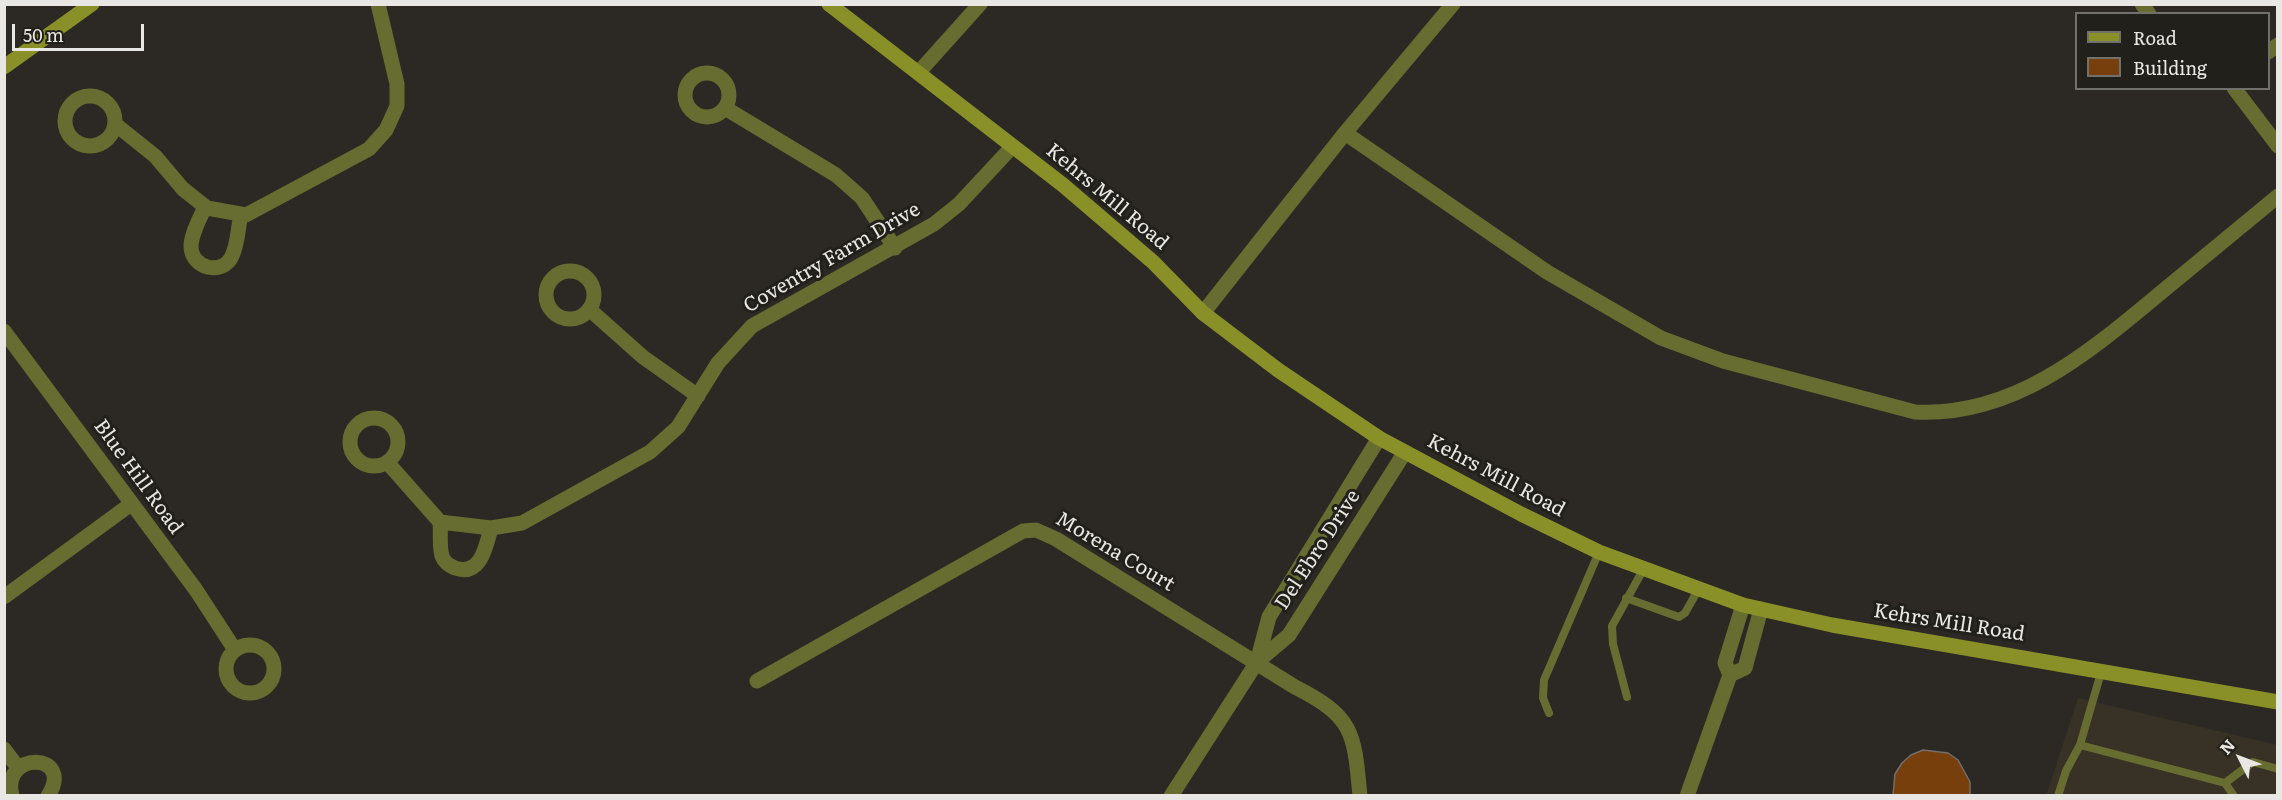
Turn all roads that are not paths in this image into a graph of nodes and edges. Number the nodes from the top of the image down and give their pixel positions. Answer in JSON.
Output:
{"nodes":[{"id":1,"x":92,"y":4,"type":"edge"},
{"id":2,"x":378,"y":4,"type":"edge"},
{"id":3,"x":829,"y":4,"type":"edge"},
{"id":4,"x":980,"y":4,"type":"edge"},
{"id":5,"x":1453,"y":4,"type":"edge"},
{"id":6,"x":4,"y":67,"type":"edge"},
{"id":7,"x":919,"y":72,"type":"junction"},
{"id":8,"x":2235,"y":90,"type":"edge"},
{"id":9,"x":725,"y":108,"type":"dead end"},
{"id":10,"x":115,"y":124,"type":"dead end"},
{"id":11,"x":1345,"y":133,"type":"junction"},
{"id":12,"x":2277,"y":146,"type":"edge"},
{"id":13,"x":1012,"y":147,"type":"junction"},
{"id":14,"x":2277,"y":196,"type":"edge"},
{"id":15,"x":205,"y":207,"type":"junction"},
{"id":16,"x":241,"y":214,"type":"junction"},
{"id":17,"x":895,"y":248,"type":"junction"},
{"id":18,"x":589,"y":309,"type":"dead end"},
{"id":19,"x":1203,"y":313,"type":"junction"},
{"id":20,"x":4,"y":331,"type":"edge"},
{"id":21,"x":698,"y":396,"type":"junction"},
{"id":22,"x":1379,"y":438,"type":"junction"},
{"id":23,"x":1405,"y":452,"type":"junction"},
{"id":24,"x":387,"y":462,"type":"dead end"},
{"id":25,"x":131,"y":504,"type":"junction"},
{"id":26,"x":440,"y":522,"type":"junction"},
{"id":27,"x":491,"y":528,"type":"junction"},
{"id":28,"x":1599,"y":552,"type":"junction"},
{"id":29,"x":1643,"y":570,"type":"junction"},
{"id":30,"x":1698,"y":590,"type":"junction"},
{"id":31,"x":4,"y":597,"type":"edge"},
{"id":32,"x":1626,"y":598,"type":"junction"},
{"id":33,"x":1743,"y":605,"type":"junction"},
{"id":34,"x":1761,"y":609,"type":"junction"},
{"id":35,"x":235,"y":650,"type":"dead end"},
{"id":36,"x":1257,"y":662,"type":"junction"},
{"id":37,"x":2102,"y":669,"type":"junction"},
{"id":38,"x":1730,"y":675,"type":"junction"},
{"id":39,"x":757,"y":681,"type":"dead end"},
{"id":40,"x":1627,"y":697,"type":"dead end"},
{"id":41,"x":2277,"y":702,"type":"edge"},
{"id":42,"x":1549,"y":713,"type":"dead end"},
{"id":43,"x":2080,"y":745,"type":"junction"},
{"id":44,"x":4,"y":748,"type":"edge"},
{"id":45,"x":16,"y":765,"type":"junction"},
{"id":46,"x":2277,"y":769,"type":"edge"},
{"id":47,"x":2225,"y":783,"type":"junction"},
{"id":48,"x":12,"y":795,"type":"edge"},
{"id":49,"x":48,"y":795,"type":"edge"},
{"id":50,"x":1171,"y":795,"type":"edge"},
{"id":51,"x":1360,"y":795,"type":"edge"},
{"id":52,"x":1687,"y":795,"type":"edge"},
{"id":53,"x":2058,"y":795,"type":"edge"},
{"id":54,"x":2234,"y":795,"type":"edge"}],
"edges":[{"from":1,"to":6,"type":"main road"},
{"from":2,"to":16,"type":"street"},
{"from":3,"to":7,"type":"main road","name":"Kehrs Mill Road"},
{"from":4,"to":7,"type":"street"},
{"from":5,"to":11,"type":"street"},
{"from":7,"to":13,"type":"main road","name":"Kehrs Mill Road"},
{"from":8,"to":12,"type":"street"},
{"from":9,"to":17,"type":"street"},
{"from":10,"to":15,"type":"street"},
{"from":11,"to":14,"type":"street"},
{"from":11,"to":19,"type":"street"},
{"from":13,"to":17,"type":"street","name":"Coventry Farm Drive"},
{"from":13,"to":19,"type":"main road","name":"Kehrs Mill Road"},
{"from":15,"to":16,"type":"street"},
{"from":15,"to":16,"type":"street"},
{"from":17,"to":21,"type":"street","name":"Coventry Farm Drive"},
{"from":18,"to":21,"type":"street"},
{"from":19,"to":22,"type":"main road","name":"Kehrs Mill Road"},
{"from":20,"to":25,"type":"street","name":"Blue Hill Road"},
{"from":21,"to":27,"type":"street","name":"Coventry Farm Drive"},
{"from":22,"to":23,"type":"main road","name":"Kehrs Mill Road"},
{"from":22,"to":36,"type":"street","name":"Del Ebro Drive"},
{"from":23,"to":28,"type":"main road","name":"Kehrs Mill Road"},
{"from":23,"to":36,"type":"street","name":"Del Ebro Drive"},
{"from":24,"to":26,"type":"street"},
{"from":25,"to":31,"type":"street"},
{"from":25,"to":35,"type":"street","name":"Blue Hill Road"},
{"from":26,"to":27,"type":"street","name":"Coventry Farm Drive"},
{"from":26,"to":27,"type":"street"},
{"from":28,"to":29,"type":"main road","name":"Kehrs Mill Road"},
{"from":28,"to":42,"type":"lane"},
{"from":29,"to":30,"type":"main road","name":"Kehrs Mill Road"},
{"from":29,"to":32,"type":"lane"},
{"from":30,"to":32,"type":"lane"},
{"from":30,"to":33,"type":"main road","name":"Kehrs Mill Road"},
{"from":32,"to":40,"type":"lane"},
{"from":33,"to":34,"type":"main road","name":"Kehrs Mill Road"},
{"from":33,"to":38,"type":"street"},
{"from":34,"to":37,"type":"main road","name":"Kehrs Mill Road"},
{"from":34,"to":38,"type":"street"},
{"from":36,"to":39,"type":"street","name":"Morena Court"},
{"from":36,"to":50,"type":"street","name":"Del Ebro Drive"},
{"from":36,"to":51,"type":"street","name":"Morena Court"},
{"from":37,"to":41,"type":"main road","name":"Kehrs Mill Road"},
{"from":37,"to":43,"type":"lane"},
{"from":38,"to":52,"type":"street"},
{"from":43,"to":47,"type":"lane"},
{"from":43,"to":53,"type":"lane"},
{"from":44,"to":45,"type":"street"},
{"from":45,"to":48,"type":"street"},
{"from":45,"to":49,"type":"street"},
{"from":46,"to":47,"type":"lane"},
{"from":47,"to":54,"type":"lane"}]}
